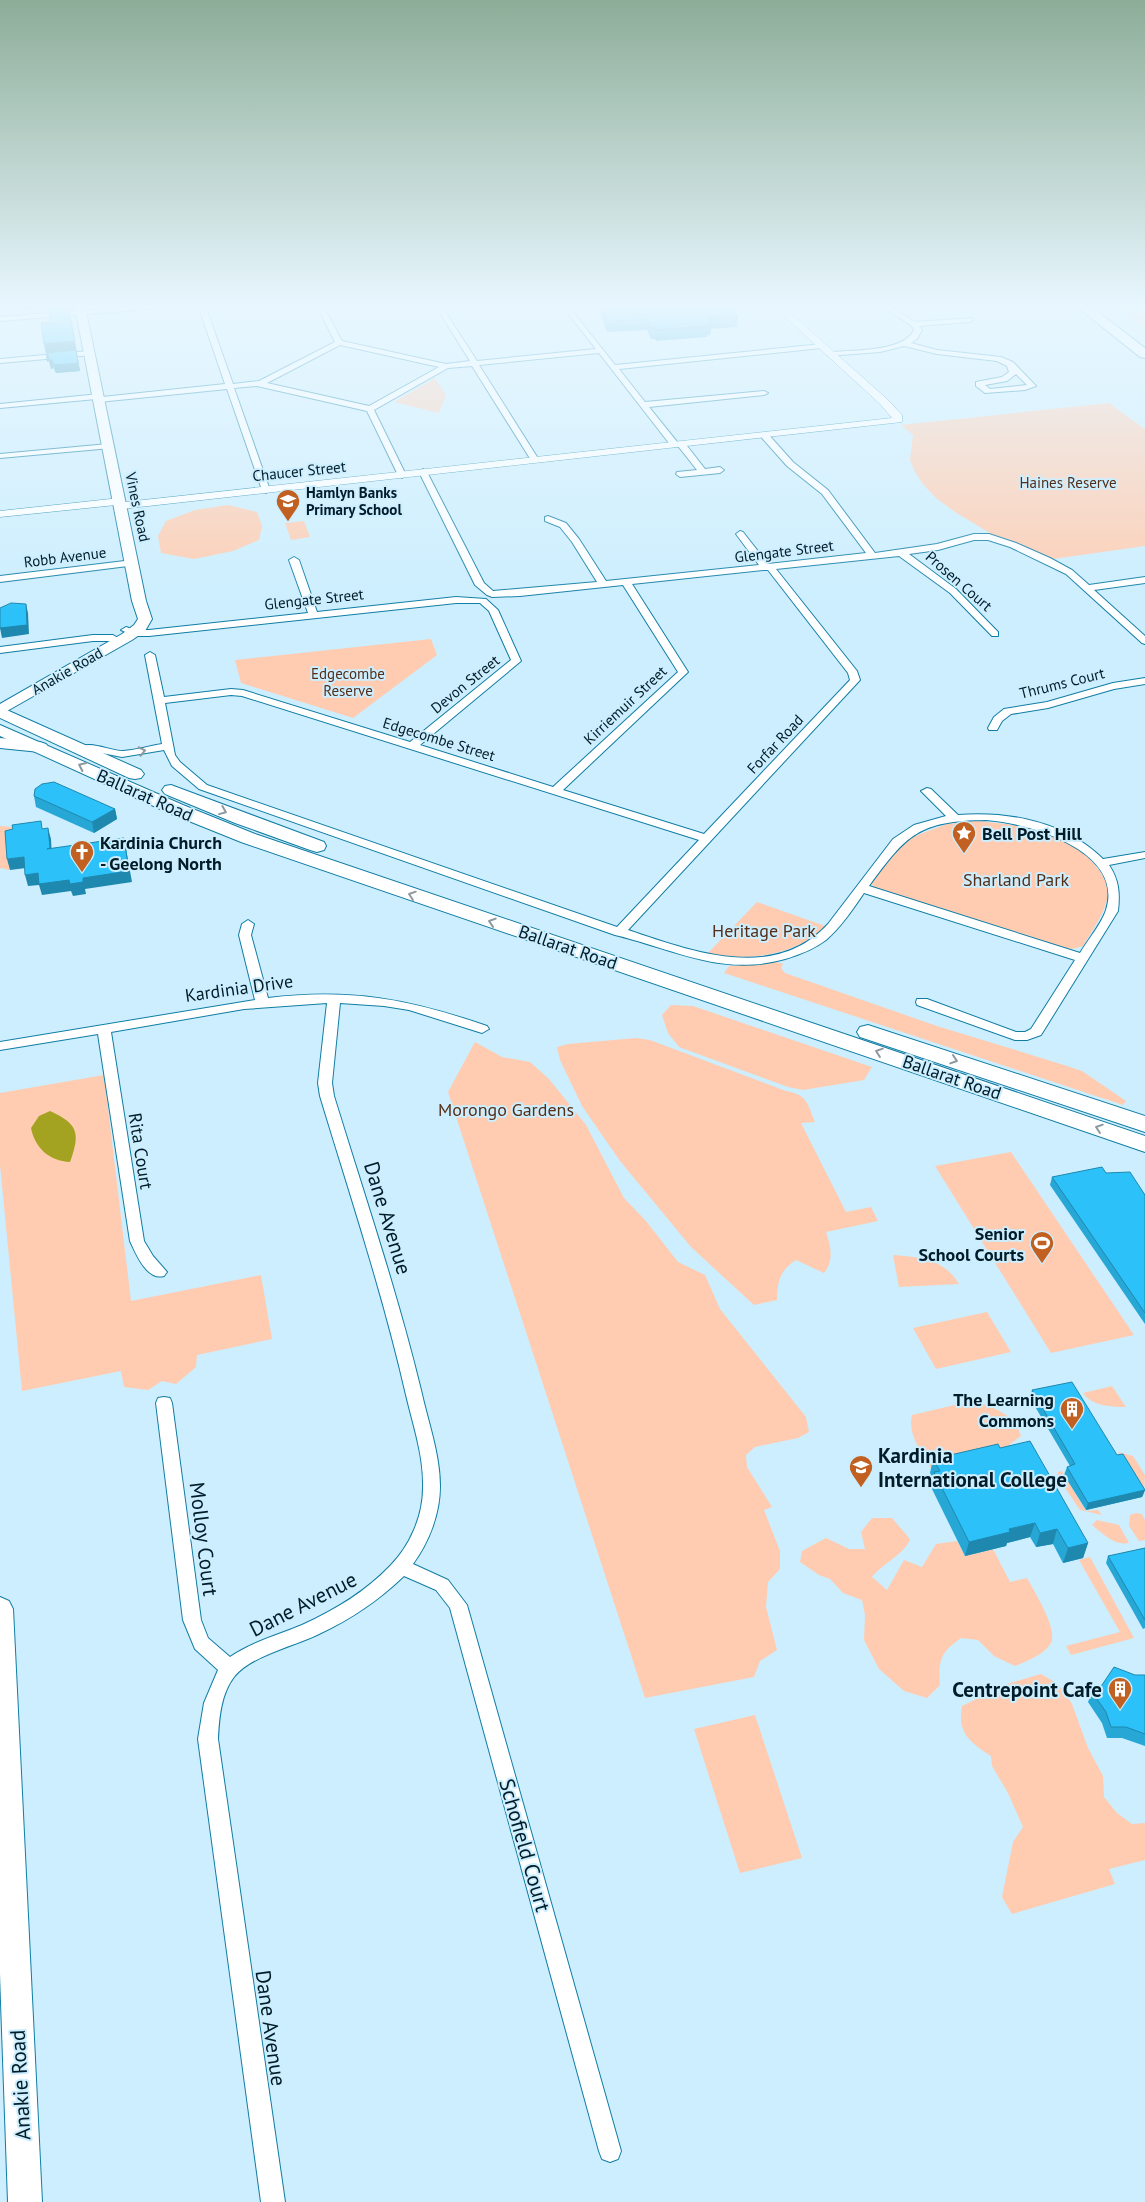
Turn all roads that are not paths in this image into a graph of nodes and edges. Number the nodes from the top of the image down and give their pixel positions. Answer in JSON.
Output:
{"nodes":[{"id":1,"x":15,"y":405,"type":"edge"},
{"id":2,"x":100,"y":405,"type":"edge"},
{"id":3,"x":236,"y":405,"type":"edge"},
{"id":4,"x":351,"y":405,"type":"edge"},
{"id":5,"x":377,"y":405,"type":"edge"},
{"id":6,"x":501,"y":405,"type":"edge"},
{"id":7,"x":643,"y":405,"type":"edge"},
{"id":8,"x":886,"y":405,"type":"edge"},
{"id":9,"x":0,"y":406,"type":"edge"},
{"id":10,"x":370,"y":409,"type":"junction"},
{"id":11,"x":765,"y":436,"type":"junction"},
{"id":12,"x":678,"y":444,"type":"junction"},
{"id":13,"x":108,"y":446,"type":"junction"},
{"id":14,"x":0,"y":456,"type":"edge"},
{"id":15,"x":535,"y":460,"type":"junction"},
{"id":16,"x":720,"y":470,"type":"dead end"},
{"id":17,"x":423,"y":472,"type":"junction"},
{"id":18,"x":703,"y":472,"type":"junction"},
{"id":19,"x":680,"y":474,"type":"dead end"},
{"id":20,"x":402,"y":475,"type":"junction"},
{"id":21,"x":266,"y":490,"type":"junction"},
{"id":22,"x":120,"y":503,"type":"junction"},
{"id":23,"x":0,"y":514,"type":"edge"},
{"id":24,"x":548,"y":518,"type":"dead end"},
{"id":25,"x":740,"y":534,"type":"dead end"},
{"id":26,"x":746,"y":543,"type":"junction"},
{"id":27,"x":733,"y":545,"type":"dead end"},
{"id":28,"x":901,"y":552,"type":"junction"},
{"id":29,"x":873,"y":556,"type":"junction"},
{"id":30,"x":294,"y":560,"type":"dead end"},
{"id":31,"x":133,"y":563,"type":"junction"},
{"id":32,"x":768,"y":567,"type":"junction"},
{"id":33,"x":0,"y":578,"type":"edge"},
{"id":34,"x":1145,"y":580,"type":"edge"},
{"id":35,"x":627,"y":583,"type":"junction"},
{"id":36,"x":604,"y":585,"type":"junction"},
{"id":37,"x":1087,"y":588,"type":"junction"},
{"id":38,"x":486,"y":597,"type":"junction"},
{"id":39,"x":313,"y":614,"type":"junction"},
{"id":40,"x":132,"y":630,"type":"junction"},
{"id":41,"x":995,"y":634,"type":"dead end"},
{"id":42,"x":113,"y":638,"type":"junction"},
{"id":43,"x":1145,"y":642,"type":"edge"},
{"id":44,"x":0,"y":650,"type":"edge"},
{"id":45,"x":150,"y":655,"type":"dead end"},
{"id":46,"x":1145,"y":681,"type":"edge"},
{"id":47,"x":0,"y":700,"type":"edge"},
{"id":48,"x":159,"y":700,"type":"junction"},
{"id":49,"x":0,"y":711,"type":"edge"},
{"id":50,"x":993,"y":728,"type":"dead end"},
{"id":51,"x":0,"y":730,"type":"edge"},
{"id":52,"x":0,"y":743,"type":"edge"},
{"id":53,"x":167,"y":746,"type":"junction"},
{"id":54,"x":412,"y":746,"type":"junction"},
{"id":55,"x":40,"y":747,"type":"junction"},
{"id":56,"x":82,"y":749,"type":"junction"},
{"id":57,"x":927,"y":790,"type":"dead end"},
{"id":58,"x":554,"y":791,"type":"junction"},
{"id":59,"x":955,"y":818,"type":"junction"},
{"id":60,"x":707,"y":839,"type":"junction"},
{"id":61,"x":1145,"y":855,"type":"edge"},
{"id":62,"x":1101,"y":863,"type":"junction"},
{"id":63,"x":862,"y":888,"type":"junction"},
{"id":64,"x":248,"y":924,"type":"dead end"},
{"id":65,"x":619,"y":932,"type":"junction"},
{"id":66,"x":1083,"y":958,"type":"junction"},
{"id":67,"x":334,"y":998,"type":"junction"},
{"id":68,"x":262,"y":1001,"type":"junction"},
{"id":69,"x":922,"y":1002,"type":"dead end"},
{"id":70,"x":104,"y":1029,"type":"junction"},
{"id":71,"x":482,"y":1029,"type":"dead end"},
{"id":72,"x":0,"y":1046,"type":"edge"},
{"id":73,"x":1145,"y":1124,"type":"edge"},
{"id":74,"x":1145,"y":1144,"type":"edge"},
{"id":75,"x":159,"y":1272,"type":"dead end"},
{"id":76,"x":164,"y":1403,"type":"dead end"},
{"id":77,"x":402,"y":1567,"type":"junction"},
{"id":78,"x":0,"y":1609,"type":"edge"},
{"id":79,"x":1,"y":1664,"type":"edge"},
{"id":80,"x":229,"y":1668,"type":"junction"},
{"id":81,"x":7,"y":1959,"type":"edge"},
{"id":82,"x":610,"y":2151,"type":"dead end"},
{"id":83,"x":25,"y":2202,"type":"edge"},
{"id":84,"x":273,"y":2202,"type":"edge"}],
"edges":[{"from":1,"to":9,"type":"street"},
{"from":2,"to":13,"type":"main road","name":"Vines Road"},
{"from":3,"to":21,"type":"street"},
{"from":4,"to":10,"type":"street"},
{"from":5,"to":10,"type":"street"},
{"from":6,"to":15,"type":"street"},
{"from":7,"to":12,"type":"street"},
{"from":8,"to":11,"type":"street","name":"Chaucer Street"},
{"from":10,"to":20,"type":"street"},
{"from":11,"to":12,"type":"street","name":"Chaucer Street"},
{"from":11,"to":29,"type":"street"},
{"from":12,"to":15,"type":"street","name":"Chaucer Street"},
{"from":12,"to":18,"type":"street"},
{"from":13,"to":14,"type":"street"},
{"from":13,"to":22,"type":"main road","name":"Vines Road"},
{"from":15,"to":17,"type":"street","name":"Chaucer Street"},
{"from":16,"to":18,"type":"street"},
{"from":17,"to":20,"type":"street","name":"Chaucer Street"},
{"from":17,"to":38,"type":"street","name":"Devon Street"},
{"from":18,"to":19,"type":"street"},
{"from":20,"to":21,"type":"street","name":"Chaucer Street"},
{"from":21,"to":22,"type":"street","name":"Chaucer Street"},
{"from":22,"to":23,"type":"street","name":"Chaucer Street"},
{"from":22,"to":31,"type":"main road","name":"Vines Road"},
{"from":24,"to":36,"type":"street"},
{"from":25,"to":26,"type":"street"},
{"from":26,"to":27,"type":"street"},
{"from":26,"to":32,"type":"street"},
{"from":28,"to":29,"type":"street","name":"Glengate Street"},
{"from":28,"to":37,"type":"street","name":"Glengate Street"},
{"from":28,"to":41,"type":"street","name":"Prosen Court"},
{"from":29,"to":32,"type":"street","name":"Glengate Street"},
{"from":30,"to":39,"type":"street"},
{"from":31,"to":33,"type":"street","name":"Robb Avenue"},
{"from":31,"to":40,"type":"main road","name":"Vines Road"},
{"from":32,"to":35,"type":"street","name":"Glengate Street"},
{"from":32,"to":60,"type":"street","name":"Forfar Road"},
{"from":34,"to":37,"type":"street"},
{"from":35,"to":36,"type":"street","name":"Glengate Street"},
{"from":35,"to":58,"type":"street","name":"Kirriemuir Street"},
{"from":36,"to":38,"type":"street","name":"Glengate Street"},
{"from":37,"to":43,"type":"street","name":"Glengate Street"},
{"from":38,"to":39,"type":"street","name":"Glengate Street"},
{"from":38,"to":54,"type":"street","name":"Devon Street"},
{"from":39,"to":40,"type":"street","name":"Glengate Street"},
{"from":40,"to":42,"type":"main road","name":"Anakie Road"},
{"from":40,"to":49,"type":"main road","name":"Anakie Road"},
{"from":42,"to":44,"type":"street"},
{"from":42,"to":47,"type":"main road","name":"Anakie Road"},
{"from":45,"to":48,"type":"street"},
{"from":46,"to":50,"type":"street","name":"Thrums Court"},
{"from":48,"to":53,"type":"street"},
{"from":48,"to":54,"type":"street","name":"Edgecombe Street"},
{"from":49,"to":56,"type":"highway","name":"Ballarat Road"},
{"from":51,"to":55,"type":"highway","name":"Ballarat Road"},
{"from":52,"to":55,"type":"main road"},
{"from":56,"to":53,"type":"street","one_way":true},
{"from":53,"to":65,"type":"street","name":"Ballarat Road"},
{"from":54,"to":58,"type":"street","name":"Edgecombe Street"},
{"from":74,"to":55,"type":"highway","name":"Ballarat Road","one_way":true},
{"from":56,"to":73,"type":"highway","name":"Ballarat Road","one_way":true},
{"from":57,"to":59,"type":"street"},
{"from":58,"to":60,"type":"street","name":"Edgecombe Street"},
{"from":59,"to":62,"type":"street","name":"Ballarat Road"},
{"from":59,"to":63,"type":"street","name":"Ballarat Road"},
{"from":60,"to":65,"type":"street","name":"Forfar Road"},
{"from":61,"to":62,"type":"street"},
{"from":62,"to":66,"type":"street"},
{"from":63,"to":65,"type":"street","name":"Ballarat Road"},
{"from":63,"to":66,"type":"street"},
{"from":64,"to":68,"type":"street"},
{"from":66,"to":69,"type":"street"},
{"from":67,"to":68,"type":"street","name":"Kardinia Drive"},
{"from":67,"to":71,"type":"street","name":"Kardinia Drive"},
{"from":67,"to":77,"type":"street","name":"Dane Avenue"},
{"from":68,"to":70,"type":"street","name":"Kardinia Drive"},
{"from":70,"to":72,"type":"street","name":"Kardinia Drive"},
{"from":70,"to":75,"type":"street","name":"Rita Court"},
{"from":76,"to":80,"type":"street","name":"Molloy Court"},
{"from":77,"to":80,"type":"street","name":"Dane Avenue"},
{"from":77,"to":82,"type":"street","name":"Schofield Court"},
{"from":78,"to":79,"type":"main road","name":"Anakie Road"},
{"from":79,"to":81,"type":"main road","name":"Anakie Road"},
{"from":80,"to":84,"type":"street","name":"Dane Avenue"},
{"from":81,"to":83,"type":"main road","name":"Anakie Road"}]}
